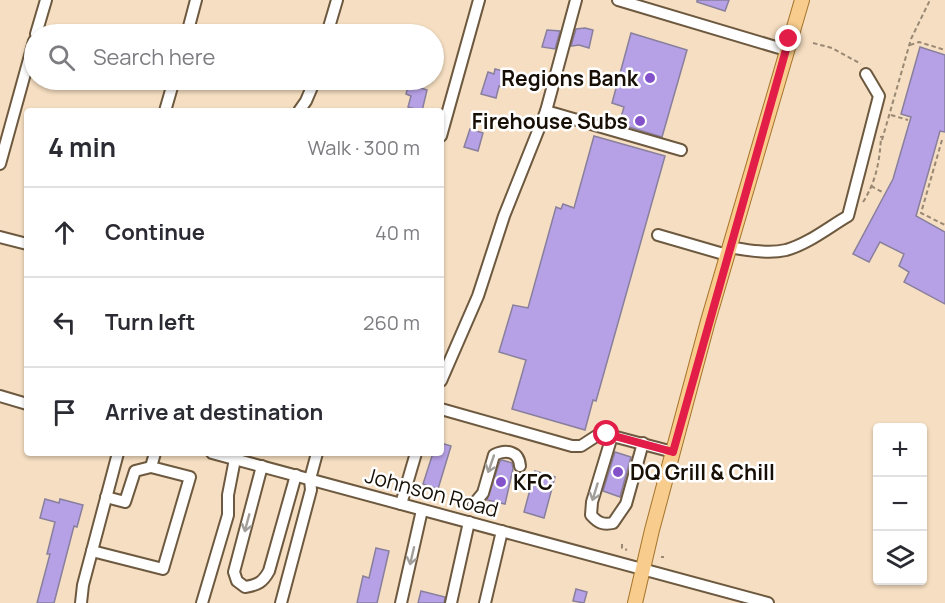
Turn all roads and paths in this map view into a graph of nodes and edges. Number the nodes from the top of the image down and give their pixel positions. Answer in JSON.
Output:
{"nodes":[{"id":1,"x":46,"y":0,"type":"edge"},
{"id":2,"x":196,"y":0,"type":"edge"},
{"id":3,"x":337,"y":0,"type":"edge"},
{"id":4,"x":479,"y":0,"type":"edge"},
{"id":5,"x":576,"y":0,"type":"edge"},
{"id":6,"x":619,"y":0,"type":"edge"},
{"id":7,"x":802,"y":0,"type":"edge"},
{"id":8,"x":930,"y":0,"type":"edge"},
{"id":9,"x":39,"y":24,"type":"edge"},
{"id":10,"x":190,"y":24,"type":"edge"},
{"id":11,"x":330,"y":24,"type":"edge"},
{"id":12,"x":909,"y":45,"type":"junction"},
{"id":13,"x":786,"y":50,"type":"junction"},
{"id":14,"x":945,"y":50,"type":"edge"},
{"id":15,"x":866,"y":74,"type":"dead end"},
{"id":16,"x":24,"y":77,"type":"edge"},
{"id":17,"x":171,"y":90,"type":"edge"},
{"id":18,"x":311,"y":90,"type":"edge"},
{"id":19,"x":166,"y":108,"type":"edge"},
{"id":20,"x":301,"y":108,"type":"edge"},
{"id":21,"x":546,"y":111,"type":"junction"},
{"id":22,"x":881,"y":113,"type":"dead end"},
{"id":23,"x":890,"y":114,"type":"junction"},
{"id":24,"x":908,"y":120,"type":"dead end"},
{"id":25,"x":444,"y":125,"type":"edge"},
{"id":26,"x":942,"y":140,"type":"dead end"},
{"id":27,"x":880,"y":146,"type":"dead end"},
{"id":28,"x":681,"y":150,"type":"dead end"},
{"id":29,"x":0,"y":164,"type":"edge"},
{"id":30,"x":872,"y":186,"type":"dead end"},
{"id":31,"x":884,"y":193,"type":"dead end"},
{"id":32,"x":945,"y":225,"type":"edge"},
{"id":33,"x":658,"y":235,"type":"dead end"},
{"id":34,"x":0,"y":237,"type":"edge"},
{"id":35,"x":24,"y":243,"type":"edge"},
{"id":36,"x":728,"y":251,"type":"junction"},
{"id":37,"x":444,"y":374,"type":"edge"},
{"id":38,"x":0,"y":396,"type":"edge"},
{"id":39,"x":24,"y":403,"type":"edge"},
{"id":40,"x":444,"y":410,"type":"edge"},
{"id":41,"x":612,"y":436,"type":"junction"},
{"id":42,"x":642,"y":443,"type":"junction"},
{"id":43,"x":673,"y":452,"type":"junction"},
{"id":44,"x":117,"y":456,"type":"edge"},
{"id":45,"x":154,"y":456,"type":"edge"},
{"id":46,"x":224,"y":456,"type":"edge"},
{"id":47,"x":317,"y":456,"type":"edge"},
{"id":48,"x":415,"y":456,"type":"edge"},
{"id":49,"x":235,"y":459,"type":"junction"},
{"id":50,"x":262,"y":466,"type":"junction"},
{"id":51,"x":520,"y":466,"type":"dead end"},
{"id":52,"x":151,"y":467,"type":"junction"},
{"id":53,"x":296,"y":475,"type":"junction"},
{"id":54,"x":310,"y":479,"type":"junction"},
{"id":55,"x":106,"y":497,"type":"junction"},
{"id":56,"x":402,"y":504,"type":"junction"},
{"id":57,"x":473,"y":505,"type":"dead end"},
{"id":58,"x":422,"y":510,"type":"junction"},
{"id":59,"x":469,"y":522,"type":"junction"},
{"id":60,"x":502,"y":531,"type":"junction"},
{"id":61,"x":622,"y":543,"type":"dead end"},
{"id":62,"x":627,"y":550,"type":"dead end"},
{"id":63,"x":92,"y":551,"type":"junction"},
{"id":64,"x":642,"y":570,"type":"junction"},
{"id":65,"x":81,"y":603,"type":"edge"},
{"id":66,"x":202,"y":603,"type":"edge"},
{"id":67,"x":281,"y":603,"type":"edge"},
{"id":68,"x":401,"y":603,"type":"edge"},
{"id":69,"x":451,"y":603,"type":"edge"},
{"id":70,"x":485,"y":603,"type":"edge"},
{"id":71,"x":635,"y":603,"type":"edge"},
{"id":72,"x":764,"y":603,"type":"edge"}],
"edges":[{"from":1,"to":9,"type":"street"},
{"from":2,"to":10,"type":"street"},
{"from":3,"to":11,"type":"street"},
{"from":4,"to":25,"type":"street"},
{"from":5,"to":21,"type":"street"},
{"from":6,"to":13,"type":"street"},
{"from":7,"to":13,"type":"main road"},
{"from":8,"to":12,"type":"path"},
{"from":12,"to":14,"type":"path"},
{"from":12,"to":23,"type":"path"},
{"from":13,"to":36,"type":"main road"},
{"from":15,"to":36,"type":"street"},
{"from":16,"to":29,"type":"street"},
{"from":17,"to":19,"type":"street"},
{"from":18,"to":20,"type":"street"},
{"from":21,"to":28,"type":"street"},
{"from":21,"to":37,"type":"street"},
{"from":22,"to":23,"type":"path"},
{"from":23,"to":24,"type":"path"},
{"from":23,"to":27,"type":"path"},
{"from":26,"to":32,"type":"path"},
{"from":30,"to":31,"type":"path"},
{"from":33,"to":36,"type":"street"},
{"from":34,"to":35,"type":"street"},
{"from":36,"to":43,"type":"main road"},
{"from":38,"to":39,"type":"street"},
{"from":40,"to":41,"type":"street"},
{"from":41,"to":42,"type":"street"},
{"from":41,"to":42,"type":"street","one_way":true},
{"from":42,"to":43,"type":"street"},
{"from":43,"to":64,"type":"main road"},
{"from":44,"to":55,"type":"street"},
{"from":45,"to":52,"type":"street"},
{"from":46,"to":49,"type":"street","name":"Johnson Road"},
{"from":47,"to":54,"type":"street"},
{"from":48,"to":56,"type":"street"},
{"from":49,"to":50,"type":"street","name":"Johnson Road"},
{"from":49,"to":66,"type":"street"},
{"from":50,"to":53,"type":"street","name":"Johnson Road"},
{"from":50,"to":53,"type":"street","one_way":true},
{"from":51,"to":57,"type":"street","one_way":true},
{"from":52,"to":55,"type":"street"},
{"from":52,"to":63,"type":"street"},
{"from":53,"to":54,"type":"street","name":"Johnson Road"},
{"from":54,"to":56,"type":"street","name":"Johnson Road"},
{"from":54,"to":67,"type":"street"},
{"from":55,"to":63,"type":"street"},
{"from":56,"to":58,"type":"street","name":"Johnson Road"},
{"from":58,"to":59,"type":"street","name":"Johnson Road"},
{"from":58,"to":68,"type":"street","one_way":true},
{"from":59,"to":60,"type":"street","name":"Johnson Road"},
{"from":59,"to":69,"type":"street"},
{"from":60,"to":64,"type":"street","name":"Johnson Road"},
{"from":60,"to":70,"type":"street"},
{"from":61,"to":62,"type":"path"},
{"from":63,"to":65,"type":"street"},
{"from":64,"to":71,"type":"main road"},
{"from":64,"to":72,"type":"street","name":"Johnson Road"}]}
